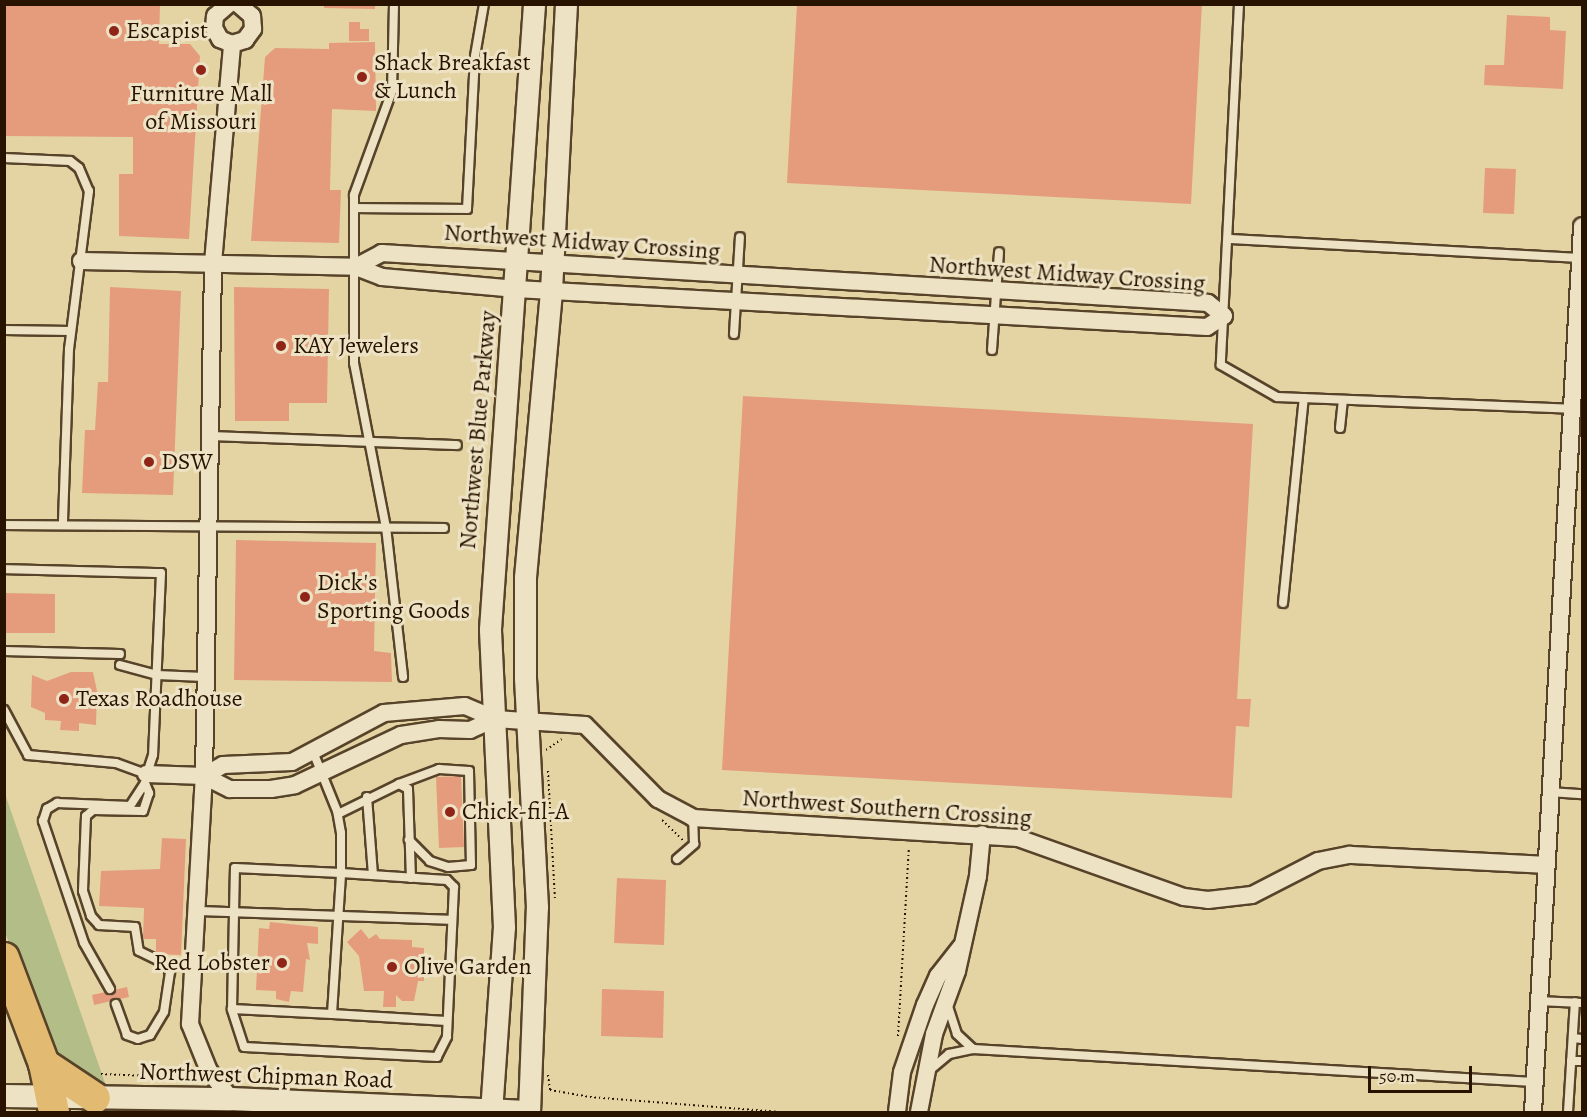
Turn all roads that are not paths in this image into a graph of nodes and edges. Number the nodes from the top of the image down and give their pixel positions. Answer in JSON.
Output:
{"nodes":[{"id":1,"x":229,"y":4,"type":"edge"},
{"id":2,"x":238,"y":4,"type":"edge"},
{"id":3,"x":393,"y":4,"type":"edge"},
{"id":4,"x":484,"y":4,"type":"edge"},
{"id":5,"x":534,"y":4,"type":"edge"},
{"id":6,"x":566,"y":4,"type":"edge"},
{"id":7,"x":1239,"y":4,"type":"edge"},
{"id":8,"x":232,"y":44,"type":"junction"},
{"id":9,"x":4,"y":158,"type":"edge"},
{"id":10,"x":354,"y":208,"type":"junction"},
{"id":11,"x":1582,"y":226,"type":"edge"},
{"id":12,"x":740,"y":237,"type":"dead end"},
{"id":13,"x":1230,"y":239,"type":"junction"},
{"id":14,"x":999,"y":252,"type":"dead end"},
{"id":15,"x":1580,"y":258,"type":"junction"},
{"id":16,"x":81,"y":261,"type":"junction"},
{"id":17,"x":517,"y":262,"type":"junction"},
{"id":18,"x":213,"y":263,"type":"junction"},
{"id":19,"x":551,"y":265,"type":"junction"},
{"id":20,"x":356,"y":267,"type":"junction"},
{"id":21,"x":737,"y":276,"type":"junction"},
{"id":22,"x":516,"y":289,"type":"junction"},
{"id":23,"x":550,"y":290,"type":"junction"},
{"id":24,"x":997,"y":292,"type":"junction"},
{"id":25,"x":736,"y":301,"type":"junction"},
{"id":26,"x":1224,"y":316,"type":"junction"},
{"id":27,"x":994,"y":317,"type":"junction"},
{"id":28,"x":4,"y":330,"type":"edge"},
{"id":29,"x":71,"y":331,"type":"junction"},
{"id":30,"x":734,"y":334,"type":"dead end"},
{"id":31,"x":992,"y":350,"type":"dead end"},
{"id":32,"x":1304,"y":398,"type":"junction"},
{"id":33,"x":1343,"y":400,"type":"junction"},
{"id":34,"x":1571,"y":409,"type":"junction"},
{"id":35,"x":1340,"y":428,"type":"dead end"},
{"id":36,"x":208,"y":436,"type":"junction"},
{"id":37,"x":369,"y":440,"type":"junction"},
{"id":38,"x":457,"y":445,"type":"dead end"},
{"id":39,"x":63,"y":524,"type":"junction"},
{"id":40,"x":4,"y":525,"type":"edge"},
{"id":41,"x":386,"y":527,"type":"junction"},
{"id":42,"x":206,"y":528,"type":"junction"},
{"id":43,"x":444,"y":528,"type":"dead end"},
{"id":44,"x":4,"y":569,"type":"edge"},
{"id":45,"x":1283,"y":603,"type":"dead end"},
{"id":46,"x":4,"y":651,"type":"edge"},
{"id":47,"x":120,"y":654,"type":"dead end"},
{"id":48,"x":120,"y":665,"type":"dead end"},
{"id":49,"x":157,"y":675,"type":"junction"},
{"id":50,"x":204,"y":677,"type":"junction"},
{"id":51,"x":403,"y":677,"type":"dead end"},
{"id":52,"x":4,"y":710,"type":"edge"},
{"id":53,"x":495,"y":719,"type":"junction"},
{"id":54,"x":528,"y":720,"type":"junction"},
{"id":55,"x":314,"y":754,"type":"junction"},
{"id":56,"x":321,"y":774,"type":"junction"},
{"id":57,"x":204,"y":776,"type":"junction"},
{"id":58,"x":145,"y":779,"type":"junction"},
{"id":59,"x":399,"y":784,"type":"junction"},
{"id":60,"x":1548,"y":792,"type":"junction"},
{"id":61,"x":1582,"y":794,"type":"edge"},
{"id":62,"x":367,"y":797,"type":"junction"},
{"id":63,"x":338,"y":814,"type":"junction"},
{"id":64,"x":693,"y":818,"type":"junction"},
{"id":65,"x":982,"y":834,"type":"junction"},
{"id":66,"x":410,"y":840,"type":"junction"},
{"id":67,"x":677,"y":859,"type":"dead end"},
{"id":68,"x":1545,"y":865,"type":"junction"},
{"id":69,"x":341,"y":873,"type":"junction"},
{"id":70,"x":373,"y":875,"type":"junction"},
{"id":71,"x":411,"y":878,"type":"junction"},
{"id":72,"x":196,"y":911,"type":"junction"},
{"id":73,"x":234,"y":914,"type":"junction"},
{"id":74,"x":338,"y":916,"type":"junction"},
{"id":75,"x":452,"y":920,"type":"junction"},
{"id":76,"x":962,"y":947,"type":"junction"},
{"id":77,"x":4,"y":958,"type":"edge"},
{"id":78,"x":110,"y":989,"type":"dead end"},
{"id":79,"x":948,"y":998,"type":"junction"},
{"id":80,"x":1538,"y":1001,"type":"junction"},
{"id":81,"x":1579,"y":1003,"type":"edge"},
{"id":82,"x":116,"y":1004,"type":"dead end"},
{"id":83,"x":232,"y":1009,"type":"junction"},
{"id":84,"x":332,"y":1014,"type":"junction"},
{"id":85,"x":447,"y":1021,"type":"junction"},
{"id":86,"x":1578,"y":1039,"type":"edge"},
{"id":87,"x":973,"y":1049,"type":"junction"},
{"id":88,"x":1571,"y":1061,"type":"junction"},
{"id":89,"x":1582,"y":1061,"type":"edge"},
{"id":90,"x":44,"y":1064,"type":"junction"},
{"id":91,"x":924,"y":1077,"type":"junction"},
{"id":92,"x":1534,"y":1082,"type":"junction"},
{"id":93,"x":4,"y":1096,"type":"edge"},
{"id":94,"x":95,"y":1098,"type":"junction"},
{"id":95,"x":231,"y":1099,"type":"junction"},
{"id":96,"x":52,"y":1105,"type":"edge"},
{"id":97,"x":491,"y":1112,"type":"edge"},
{"id":98,"x":528,"y":1113,"type":"edge"},
{"id":99,"x":897,"y":1113,"type":"edge"},
{"id":100,"x":919,"y":1113,"type":"edge"},
{"id":101,"x":1533,"y":1113,"type":"edge"},
{"id":102,"x":1568,"y":1113,"type":"edge"}],
"edges":[{"from":1,"to":8,"type":"street"},
{"from":2,"to":8,"type":"street"},
{"from":3,"to":10,"type":"lane"},
{"from":4,"to":10,"type":"lane"},
{"from":5,"to":17,"type":"street","name":"Northwest Blue Parkway"},
{"from":6,"to":19,"type":"street"},
{"from":7,"to":13,"type":"lane"},
{"from":8,"to":18,"type":"street"},
{"from":9,"to":16,"type":"lane"},
{"from":10,"to":20,"type":"lane"},
{"from":11,"to":15,"type":"street"},
{"from":12,"to":21,"type":"lane"},
{"from":13,"to":15,"type":"lane"},
{"from":13,"to":26,"type":"lane"},
{"from":14,"to":24,"type":"lane"},
{"from":15,"to":34,"type":"street"},
{"from":16,"to":18,"type":"street","name":"Northwest Midway Crossing"},
{"from":16,"to":29,"type":"lane"},
{"from":17,"to":19,"type":"street","name":"Northwest Midway Crossing"},
{"from":17,"to":20,"type":"street","name":"Northwest Midway Crossing"},
{"from":17,"to":22,"type":"street","name":"Northwest Blue Parkway"},
{"from":18,"to":20,"type":"street","name":"Northwest Midway Crossing"},
{"from":18,"to":36,"type":"street"},
{"from":19,"to":21,"type":"street","name":"Northwest Midway Crossing"},
{"from":19,"to":23,"type":"street"},
{"from":20,"to":22,"type":"street","name":"Northwest Midway Crossing"},
{"from":20,"to":37,"type":"lane"},
{"from":21,"to":24,"type":"street","name":"Northwest Midway Crossing"},
{"from":21,"to":25,"type":"lane"},
{"from":22,"to":23,"type":"street","name":"Northwest Midway Crossing"},
{"from":22,"to":53,"type":"street","name":"Northwest Blue Parkway"},
{"from":23,"to":25,"type":"street","name":"Northwest Midway Crossing"},
{"from":23,"to":54,"type":"street"},
{"from":24,"to":26,"type":"street","name":"Northwest Midway Crossing"},
{"from":24,"to":27,"type":"lane"},
{"from":25,"to":27,"type":"street","name":"Northwest Midway Crossing"},
{"from":25,"to":30,"type":"lane"},
{"from":26,"to":27,"type":"street","name":"Northwest Midway Crossing"},
{"from":26,"to":32,"type":"lane"},
{"from":27,"to":31,"type":"lane"},
{"from":28,"to":29,"type":"lane"},
{"from":29,"to":39,"type":"lane"},
{"from":32,"to":33,"type":"lane"},
{"from":32,"to":45,"type":"lane"},
{"from":33,"to":34,"type":"lane"},
{"from":33,"to":35,"type":"lane"},
{"from":34,"to":60,"type":"street"},
{"from":36,"to":37,"type":"lane"},
{"from":36,"to":42,"type":"street"},
{"from":37,"to":38,"type":"lane"},
{"from":37,"to":41,"type":"lane"},
{"from":39,"to":40,"type":"lane"},
{"from":39,"to":42,"type":"lane"},
{"from":41,"to":42,"type":"lane"},
{"from":41,"to":43,"type":"lane"},
{"from":41,"to":51,"type":"lane"},
{"from":42,"to":50,"type":"street"},
{"from":44,"to":49,"type":"lane"},
{"from":46,"to":47,"type":"lane"},
{"from":48,"to":49,"type":"lane"},
{"from":49,"to":50,"type":"lane"},
{"from":49,"to":58,"type":"lane"},
{"from":50,"to":57,"type":"street"},
{"from":52,"to":58,"type":"lane"},
{"from":53,"to":54,"type":"street","name":"Northwest Southern Crossing"},
{"from":53,"to":55,"type":"street","name":"Northwest Southern Crossing"},
{"from":53,"to":56,"type":"street","name":"Northwest Southern Crossing"},
{"from":53,"to":97,"type":"street","name":"Northwest Blue Parkway"},
{"from":54,"to":64,"type":"street","name":"Northwest Southern Crossing"},
{"from":54,"to":98,"type":"street"},
{"from":55,"to":56,"type":"lane"},
{"from":55,"to":57,"type":"street","name":"Northwest Southern Crossing"},
{"from":56,"to":57,"type":"street","name":"Northwest Southern Crossing"},
{"from":56,"to":63,"type":"lane"},
{"from":57,"to":58,"type":"street","name":"Northwest Southern Crossing"},
{"from":57,"to":72,"type":"street"},
{"from":58,"to":78,"type":"lane"},
{"from":58,"to":82,"type":"lane"},
{"from":59,"to":62,"type":"lane"},
{"from":59,"to":66,"type":"lane"},
{"from":59,"to":66,"type":"lane"},
{"from":60,"to":61,"type":"lane"},
{"from":60,"to":68,"type":"street"},
{"from":62,"to":63,"type":"lane"},
{"from":62,"to":70,"type":"lane"},
{"from":63,"to":69,"type":"lane"},
{"from":64,"to":65,"type":"street","name":"Northwest Southern Crossing"},
{"from":64,"to":67,"type":"lane"},
{"from":65,"to":68,"type":"street","name":"Northwest Southern Crossing"},
{"from":65,"to":76,"type":"street"},
{"from":66,"to":71,"type":"lane"},
{"from":68,"to":80,"type":"street"},
{"from":69,"to":70,"type":"lane"},
{"from":69,"to":73,"type":"lane"},
{"from":69,"to":74,"type":"lane"},
{"from":70,"to":71,"type":"lane"},
{"from":71,"to":75,"type":"lane"},
{"from":72,"to":73,"type":"lane"},
{"from":72,"to":95,"type":"street"},
{"from":73,"to":74,"type":"lane"},
{"from":73,"to":83,"type":"lane"},
{"from":74,"to":75,"type":"lane"},
{"from":74,"to":84,"type":"lane"},
{"from":75,"to":85,"type":"lane"},
{"from":76,"to":79,"type":"street"},
{"from":76,"to":99,"type":"street"},
{"from":77,"to":90,"type":"highway"},
{"from":79,"to":87,"type":"lane"},
{"from":79,"to":91,"type":"street"},
{"from":80,"to":81,"type":"lane"},
{"from":80,"to":92,"type":"street"},
{"from":81,"to":86,"type":"lane"},
{"from":83,"to":84,"type":"lane"},
{"from":83,"to":85,"type":"lane"},
{"from":84,"to":85,"type":"lane"},
{"from":86,"to":88,"type":"lane"},
{"from":87,"to":91,"type":"lane"},
{"from":87,"to":92,"type":"lane"},
{"from":88,"to":89,"type":"lane"},
{"from":88,"to":102,"type":"lane"},
{"from":90,"to":94,"type":"highway"},
{"from":90,"to":96,"type":"highway"},
{"from":91,"to":100,"type":"street"},
{"from":92,"to":101,"type":"street"},
{"from":93,"to":96,"type":"main road","name":"Northwest Chipman Road"},
{"from":94,"to":95,"type":"main road","name":"Northwest Chipman Road"},
{"from":94,"to":96,"type":"main road","name":"Northwest Chipman Road"},
{"from":95,"to":97,"type":"main road","name":"Northwest Chipman Road"},
{"from":97,"to":98,"type":"main road","name":"Northwest Chipman Road"}]}
